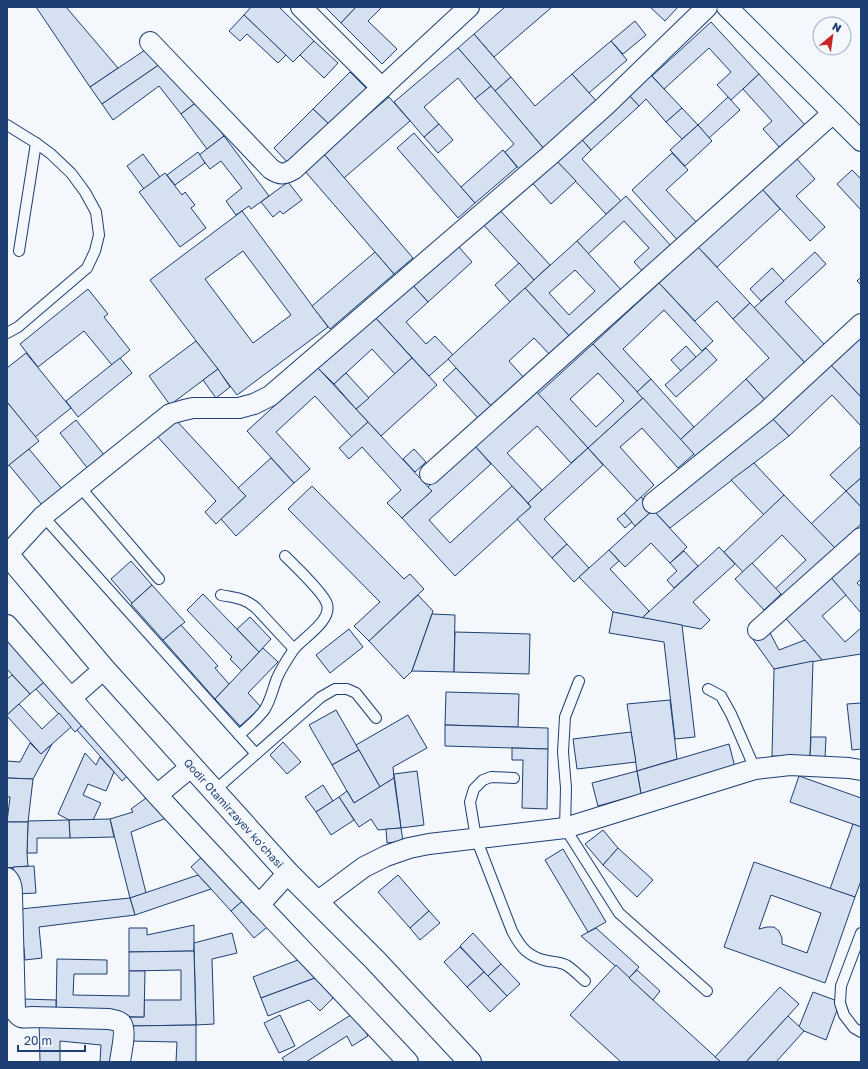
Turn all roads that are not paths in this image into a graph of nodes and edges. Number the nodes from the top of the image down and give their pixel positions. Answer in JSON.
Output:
{"nodes":[{"id":1,"x":300,"y":7,"type":"edge"},
{"id":2,"x":469,"y":7,"type":"edge"},
{"id":3,"x":707,"y":7,"type":"edge"},
{"id":4,"x":727,"y":7,"type":"edge"},
{"id":5,"x":150,"y":42,"type":"dead end"},
{"id":6,"x":382,"y":88,"type":"junction"},
{"id":7,"x":834,"y":113,"type":"junction"},
{"id":8,"x":7,"y":125,"type":"edge"},
{"id":9,"x":861,"y":140,"type":"edge"},
{"id":10,"x":36,"y":144,"type":"junction"},
{"id":11,"x":19,"y":251,"type":"dead end"},
{"id":12,"x":861,"y":324,"type":"edge"},
{"id":13,"x":7,"y":334,"type":"edge"},
{"id":14,"x":430,"y":474,"type":"dead end"},
{"id":15,"x":80,"y":487,"type":"junction"},
{"id":16,"x":653,"y":502,"type":"dead end"},
{"id":17,"x":43,"y":516,"type":"junction"},
{"id":18,"x":861,"y":538,"type":"edge"},
{"id":19,"x":7,"y":554,"type":"edge"},
{"id":20,"x":285,"y":556,"type":"dead end"},
{"id":21,"x":158,"y":579,"type":"dead end"},
{"id":22,"x":221,"y":595,"type":"dead end"},
{"id":23,"x":7,"y":625,"type":"edge"},
{"id":24,"x":758,"y":630,"type":"dead end"},
{"id":25,"x":294,"y":649,"type":"junction"},
{"id":26,"x":104,"y":669,"type":"junction"},
{"id":27,"x":579,"y":681,"type":"dead end"},
{"id":28,"x":708,"y":689,"type":"dead end"},
{"id":29,"x":70,"y":698,"type":"junction"},
{"id":30,"x":376,"y":718,"type":"dead end"},
{"id":31,"x":239,"y":735,"type":"junction"},
{"id":32,"x":256,"y":754,"type":"junction"},
{"id":33,"x":192,"y":766,"type":"junction"},
{"id":34,"x":755,"y":769,"type":"junction"},
{"id":35,"x":861,"y":770,"type":"edge"},
{"id":36,"x":514,"y":778,"type":"dead end"},
{"id":37,"x":214,"y":791,"type":"junction"},
{"id":38,"x":157,"y":795,"type":"junction"},
{"id":39,"x":565,"y":828,"type":"junction"},
{"id":40,"x":476,"y":838,"type":"junction"},
{"id":41,"x":288,"y":874,"type":"junction"},
{"id":42,"x":7,"y":878,"type":"edge"},
{"id":43,"x":317,"y":902,"type":"junction"},
{"id":44,"x":259,"y":904,"type":"junction"},
{"id":45,"x":861,"y":933,"type":"edge"},
{"id":46,"x":585,"y":981,"type":"dead end"},
{"id":47,"x":707,"y":991,"type":"dead end"},
{"id":48,"x":861,"y":1032,"type":"edge"},
{"id":49,"x":461,"y":1058,"type":"edge"},
{"id":50,"x":120,"y":1062,"type":"edge"},
{"id":51,"x":408,"y":1062,"type":"edge"}],
"edges":[{"from":1,"to":6,"type":"street"},
{"from":2,"to":6,"type":"street"},
{"from":3,"to":15,"type":"street"},
{"from":4,"to":7,"type":"street"},
{"from":5,"to":6,"type":"street"},
{"from":7,"to":9,"type":"street"},
{"from":7,"to":14,"type":"street"},
{"from":8,"to":10,"type":"lane"},
{"from":10,"to":11,"type":"lane"},
{"from":10,"to":13,"type":"lane"},
{"from":12,"to":16,"type":"street"},
{"from":15,"to":17,"type":"street"},
{"from":15,"to":21,"type":"lane"},
{"from":17,"to":19,"type":"street"},
{"from":17,"to":31,"type":"lane"},
{"from":18,"to":24,"type":"street"},
{"from":19,"to":26,"type":"main road","name":"Qodir Otamirzayev koʻchasi"},
{"from":20,"to":25,"type":"lane"},
{"from":22,"to":25,"type":"lane"},
{"from":23,"to":29,"type":"street"},
{"from":25,"to":31,"type":"lane"},
{"from":26,"to":29,"type":"street"},
{"from":26,"to":33,"type":"main road","name":"Qodir Otamirzayev koʻchasi"},
{"from":27,"to":39,"type":"lane"},
{"from":28,"to":34,"type":"lane"},
{"from":29,"to":38,"type":"street"},
{"from":30,"to":32,"type":"lane"},
{"from":31,"to":32,"type":"lane"},
{"from":32,"to":37,"type":"lane"},
{"from":33,"to":37,"type":"main road","name":"Qodir Otamirzayev koʻchasi"},
{"from":33,"to":38,"type":"street"},
{"from":34,"to":35,"type":"street"},
{"from":34,"to":39,"type":"street"},
{"from":36,"to":40,"type":"lane"},
{"from":37,"to":41,"type":"main road","name":"Qodir Otamirzayev koʻchasi"},
{"from":38,"to":44,"type":"street"},
{"from":39,"to":40,"type":"street"},
{"from":39,"to":47,"type":"lane"},
{"from":40,"to":43,"type":"street"},
{"from":40,"to":46,"type":"lane"},
{"from":41,"to":43,"type":"main road","name":"Qodir Otamirzayev koʻchasi"},
{"from":41,"to":44,"type":"street"},
{"from":42,"to":50,"type":"street"},
{"from":43,"to":49,"type":"main road","name":"Qodir Otamirzayev koʻchasi"},
{"from":44,"to":51,"type":"street"},
{"from":45,"to":48,"type":"lane"}]}
